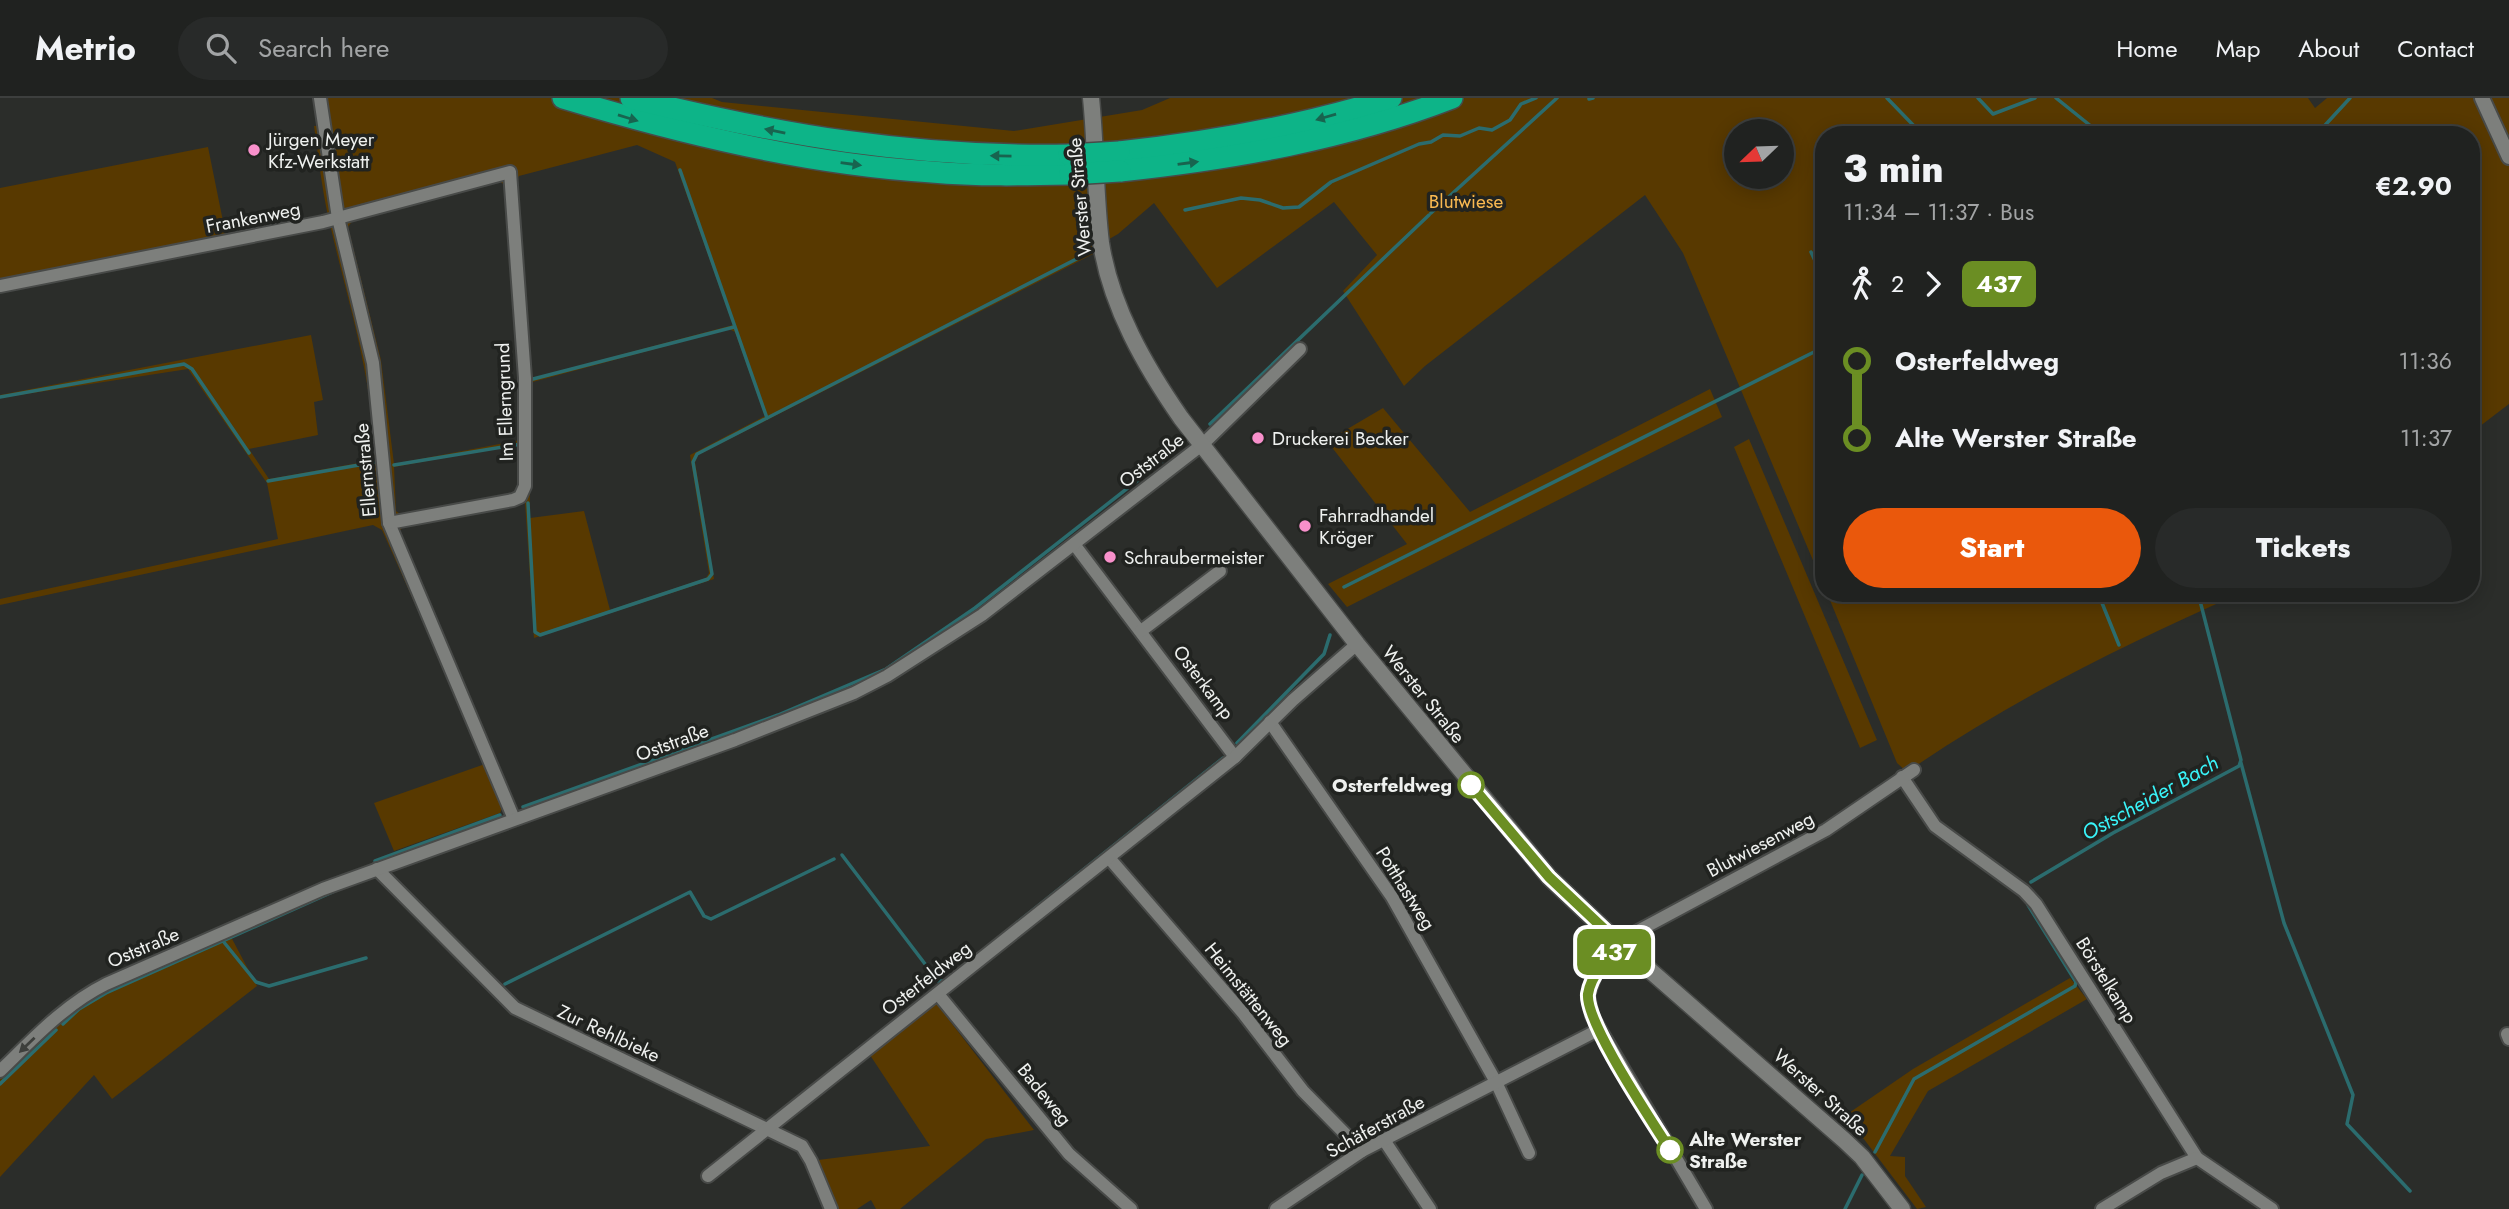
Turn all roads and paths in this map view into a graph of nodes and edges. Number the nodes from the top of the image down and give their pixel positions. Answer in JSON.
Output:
{"nodes":[{"id":1,"x":320,"y":98,"type":"edge"},
{"id":2,"x":563,"y":98,"type":"edge"},
{"id":3,"x":631,"y":98,"type":"edge"},
{"id":4,"x":1091,"y":98,"type":"edge"},
{"id":5,"x":1391,"y":98,"type":"edge"},
{"id":6,"x":1452,"y":98,"type":"edge"},
{"id":7,"x":2482,"y":98,"type":"edge"},
{"id":8,"x":2509,"y":157,"type":"edge"},
{"id":9,"x":1120,"y":162,"type":"junction"},
{"id":10,"x":1069,"y":165,"type":"junction"},
{"id":11,"x":510,"y":172,"type":"joint"},
{"id":12,"x":338,"y":218,"type":"junction"},
{"id":13,"x":0,"y":286,"type":"edge"},
{"id":14,"x":1300,"y":349,"type":"dead end"},
{"id":15,"x":1203,"y":444,"type":"junction"},
{"id":16,"x":389,"y":523,"type":"junction"},
{"id":17,"x":1074,"y":544,"type":"junction"},
{"id":18,"x":1220,"y":570,"type":"dead end"},
{"id":19,"x":1141,"y":631,"type":"junction"},
{"id":20,"x":1357,"y":644,"type":"junction"},
{"id":21,"x":1270,"y":722,"type":"junction"},
{"id":22,"x":1235,"y":757,"type":"junction"},
{"id":23,"x":1914,"y":770,"type":"dead end"},
{"id":24,"x":1902,"y":777,"type":"junction"},
{"id":25,"x":514,"y":818,"type":"junction"},
{"id":26,"x":1110,"y":859,"type":"junction"},
{"id":27,"x":377,"y":869,"type":"junction"},
{"id":28,"x":1621,"y":945,"type":"junction"},
{"id":29,"x":938,"y":994,"type":"junction"},
{"id":30,"x":1598,"y":1030,"type":"junction"},
{"id":31,"x":0,"y":1071,"type":"edge"},
{"id":32,"x":1496,"y":1082,"type":"junction"},
{"id":33,"x":767,"y":1128,"type":"junction"},
{"id":34,"x":1384,"y":1140,"type":"junction"},
{"id":35,"x":1362,"y":1152,"type":"junction"},
{"id":36,"x":1529,"y":1153,"type":"dead end"},
{"id":37,"x":2197,"y":1158,"type":"junction"},
{"id":38,"x":708,"y":1176,"type":"dead end"},
{"id":39,"x":831,"y":1209,"type":"edge"},
{"id":40,"x":1131,"y":1209,"type":"edge"},
{"id":41,"x":1276,"y":1209,"type":"edge"},
{"id":42,"x":1430,"y":1209,"type":"edge"},
{"id":43,"x":1706,"y":1209,"type":"edge"},
{"id":44,"x":1902,"y":1209,"type":"edge"},
{"id":45,"x":2102,"y":1209,"type":"edge"},
{"id":46,"x":2272,"y":1209,"type":"edge"}],
"edges":[{"from":1,"to":12,"type":"street","name":"Ellernstraße"},
{"from":2,"to":10,"type":"highway","one_way":true},
{"from":10,"to":3,"type":"highway","one_way":true},
{"from":4,"to":15,"type":"main road","name":"Werster Straße"},
{"from":5,"to":9,"type":"highway","one_way":true},
{"from":9,"to":6,"type":"highway","one_way":true},
{"from":7,"to":8,"type":"street"},
{"from":9,"to":10,"type":"highway","bridge":true},
{"from":11,"to":12,"type":"street","name":"Frankenweg"},
{"from":11,"to":16,"type":"street","name":"Im Ellerngrund"},
{"from":12,"to":13,"type":"street","name":"Frankenweg"},
{"from":12,"to":16,"type":"street","name":"Ellernstraße"},
{"from":14,"to":15,"type":"street","name":"Oststraße"},
{"from":15,"to":17,"type":"street","name":"Oststraße"},
{"from":15,"to":20,"type":"main road","name":"Werster Straße"},
{"from":16,"to":25,"type":"street","name":"Ellernstraße"},
{"from":17,"to":19,"type":"street","name":"Osterkamp"},
{"from":17,"to":25,"type":"street","name":"Oststraße"},
{"from":18,"to":19,"type":"street"},
{"from":19,"to":22,"type":"street","name":"Osterkamp"},
{"from":20,"to":21,"type":"street","name":"Osterfeldweg"},
{"from":20,"to":28,"type":"main road","name":"Werster Straße"},
{"from":21,"to":22,"type":"street","name":"Osterfeldweg"},
{"from":21,"to":32,"type":"street","name":"Potthastweg"},
{"from":22,"to":26,"type":"street","name":"Osterfeldweg"},
{"from":23,"to":24,"type":"street","name":"Blutwiesenweg"},
{"from":24,"to":28,"type":"street","name":"Blutwiesenweg"},
{"from":24,"to":37,"type":"street","name":"Börstelkamp"},
{"from":25,"to":27,"type":"street","name":"Oststraße"},
{"from":26,"to":29,"type":"street","name":"Osterfeldweg"},
{"from":26,"to":35,"type":"street","name":"Heimstättenweg"},
{"from":27,"to":31,"type":"street","name":"Oststraße","one_way":true},
{"from":27,"to":33,"type":"street","name":"Zur Rehlbieke"},
{"from":28,"to":30,"type":"street"},
{"from":28,"to":44,"type":"main road","name":"Werster Straße"},
{"from":29,"to":33,"type":"street","name":"Osterfeldweg"},
{"from":29,"to":40,"type":"street","name":"Badeweg"},
{"from":30,"to":32,"type":"street","name":"Schäferstraße"},
{"from":30,"to":43,"type":"street"},
{"from":32,"to":34,"type":"street","name":"Schäferstraße"},
{"from":32,"to":36,"type":"street"},
{"from":33,"to":38,"type":"street","name":"Osterfeldweg"},
{"from":33,"to":39,"type":"street","name":"Zur Rehlbieke"},
{"from":34,"to":35,"type":"street","name":"Schäferstraße"},
{"from":34,"to":42,"type":"street"},
{"from":35,"to":41,"type":"street","name":"Schäferstraße"},
{"from":37,"to":45,"type":"street"},
{"from":37,"to":46,"type":"street","name":"Börstelkamp"}]}
